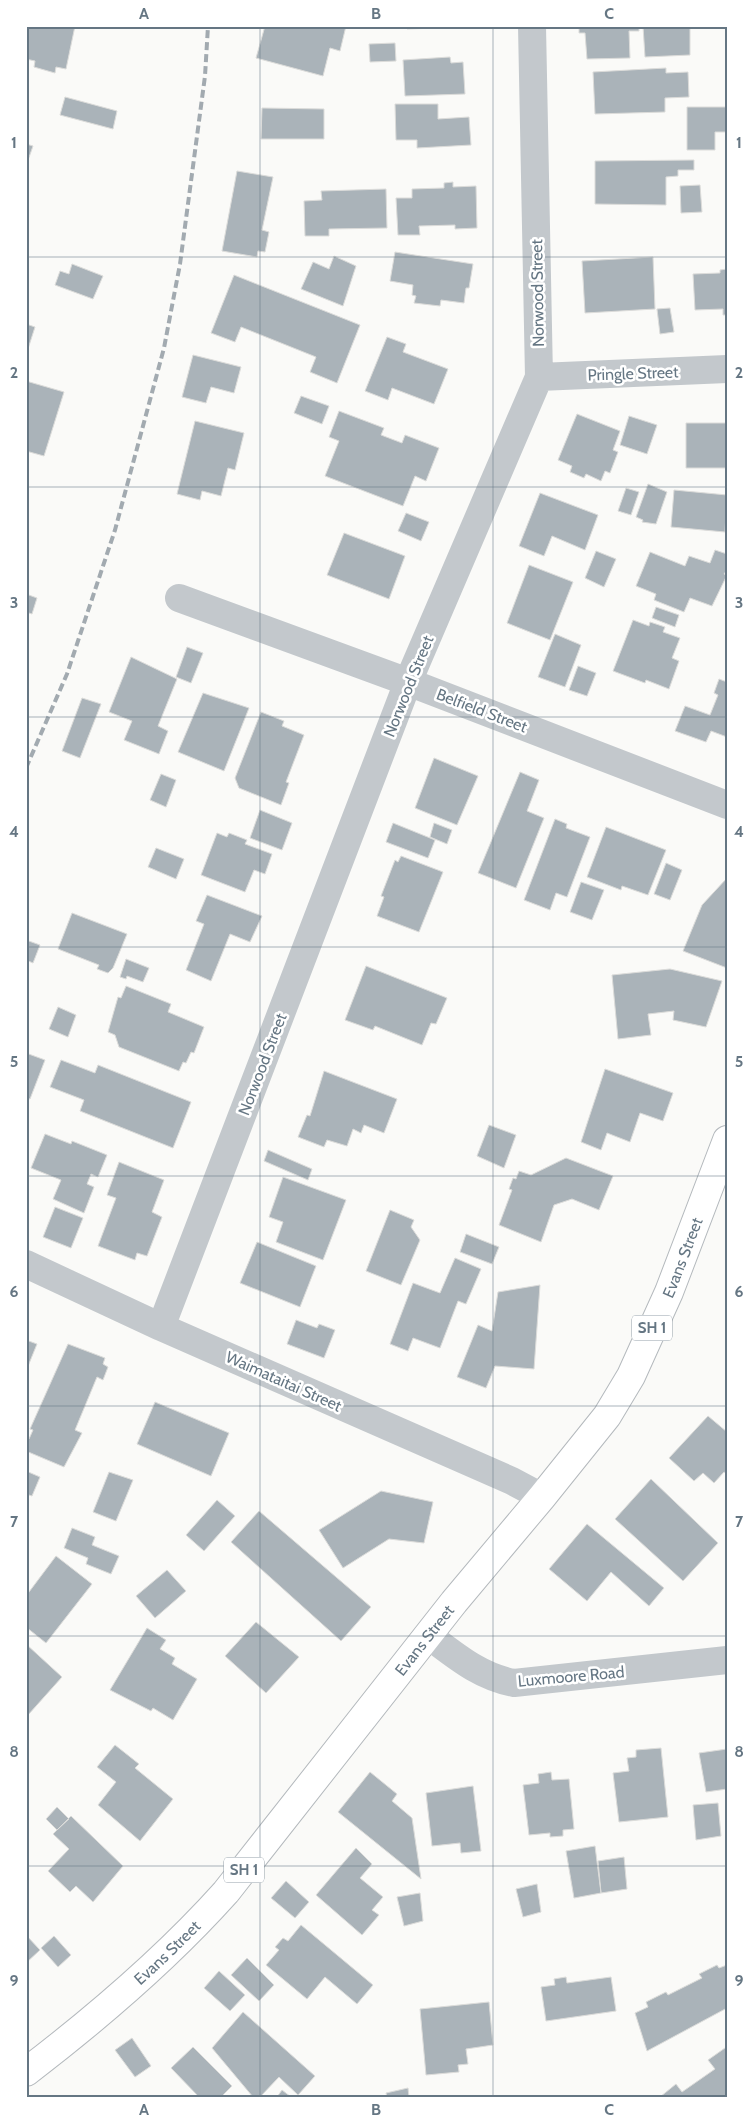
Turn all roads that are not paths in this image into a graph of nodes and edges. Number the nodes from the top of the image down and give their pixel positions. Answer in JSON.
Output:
{"nodes":[{"id":1,"x":532,"y":26,"type":"edge"},
{"id":2,"x":727,"y":370,"type":"edge"},
{"id":3,"x":539,"y":377,"type":"junction"},
{"id":4,"x":179,"y":598,"type":"dead end"},
{"id":5,"x":408,"y":682,"type":"junction"},
{"id":6,"x":727,"y":804,"type":"edge"},
{"id":7,"x":727,"y":1140,"type":"edge"},
{"id":8,"x":26,"y":1264,"type":"edge"},
{"id":9,"x":161,"y":1327,"type":"junction"},
{"id":10,"x":542,"y":1497,"type":"junction"},
{"id":11,"x":428,"y":1635,"type":"junction"},
{"id":12,"x":727,"y":1660,"type":"edge"},
{"id":13,"x":26,"y":2072,"type":"edge"}],
"edges":[{"from":1,"to":3,"type":"street","name":"Norwood Street"},
{"from":2,"to":3,"type":"street","name":"Pringle Street"},
{"from":3,"to":5,"type":"street","name":"Norwood Street"},
{"from":4,"to":5,"type":"street","name":"Belfield Street"},
{"from":5,"to":6,"type":"street","name":"Belfield Street"},
{"from":5,"to":9,"type":"street","name":"Norwood Street"},
{"from":7,"to":10,"type":"highway","name":"Evans Street","number":"SH 1"},
{"from":8,"to":9,"type":"street","name":"Waimataitai Street"},
{"from":9,"to":10,"type":"street","name":"Waimataitai Street"},
{"from":10,"to":11,"type":"highway","name":"Evans Street","number":"SH 1"},
{"from":11,"to":12,"type":"street","name":"Luxmoore Road"},
{"from":11,"to":13,"type":"highway","name":"Evans Street","number":"SH 1"}]}
